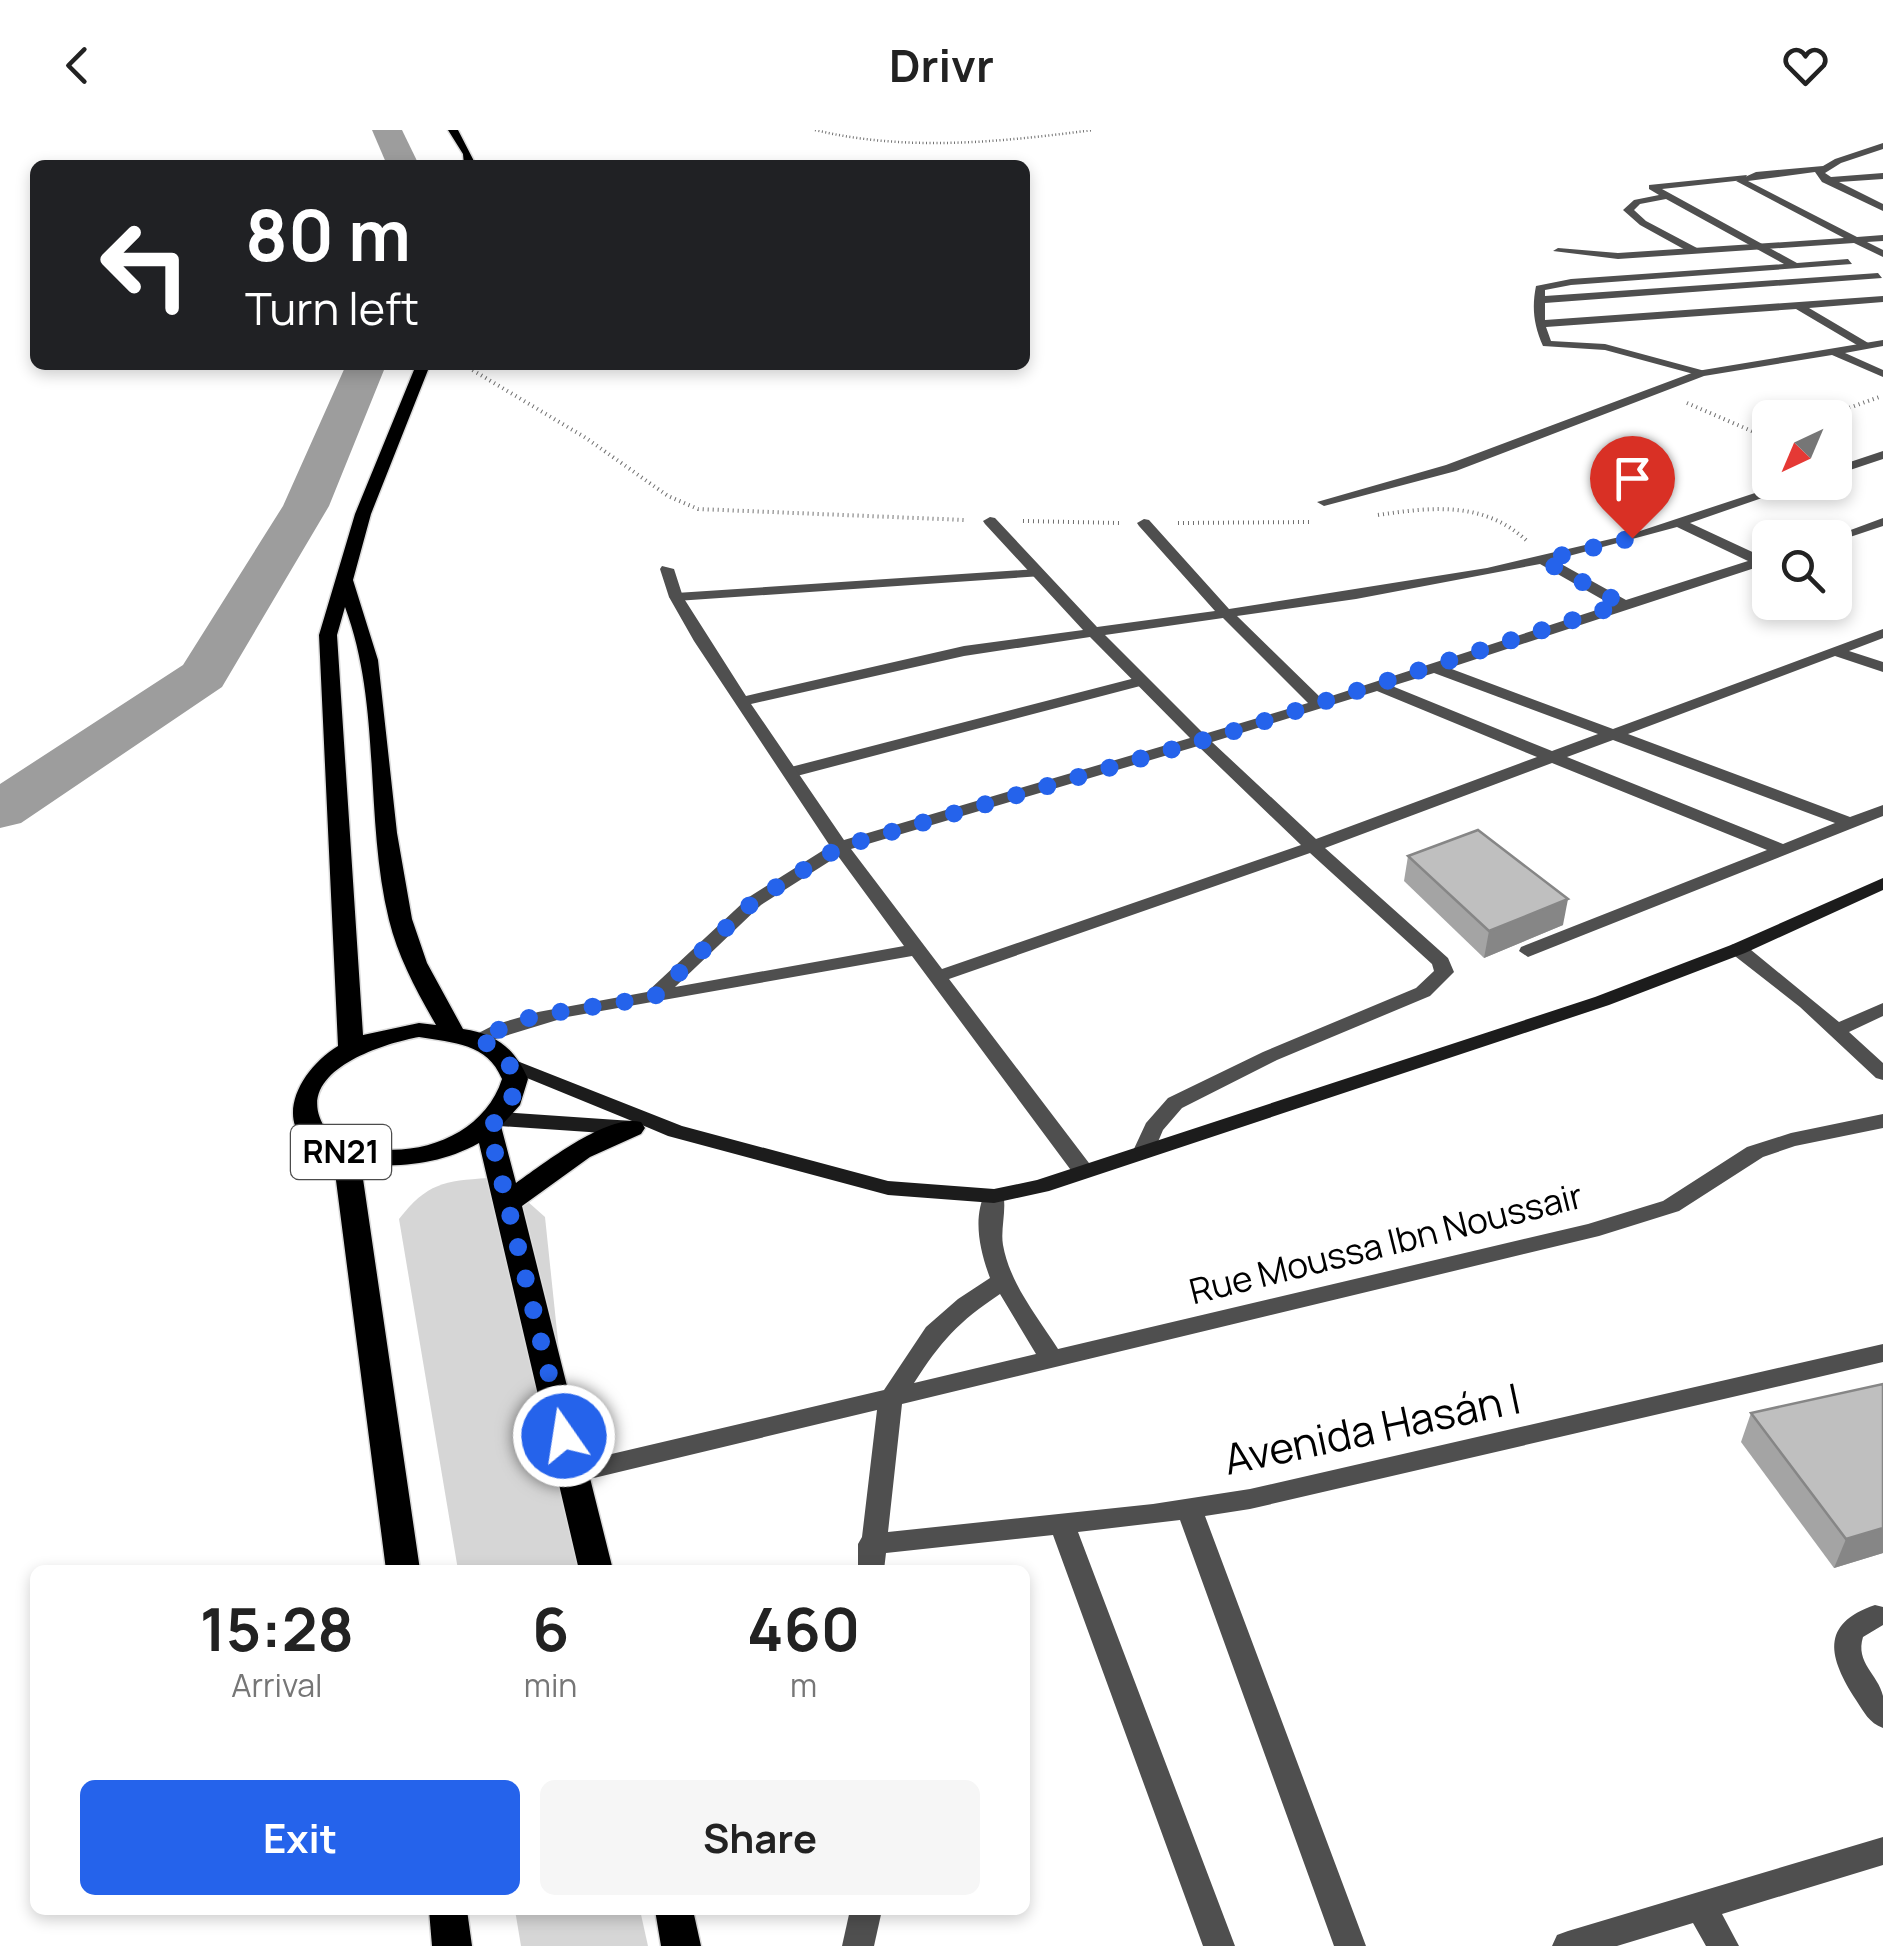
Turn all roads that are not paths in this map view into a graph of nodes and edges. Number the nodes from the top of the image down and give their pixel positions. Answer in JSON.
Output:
{"nodes":[{"id":1,"x":453,"y":130,"type":"edge"},
{"id":2,"x":1883,"y":146,"type":"edge"},
{"id":3,"x":1883,"y":154,"type":"edge"},
{"id":4,"x":1856,"y":155,"type":"junction"},
{"id":5,"x":469,"y":160,"type":"edge"},
{"id":6,"x":1824,"y":174,"type":"junction"},
{"id":7,"x":1883,"y":176,"type":"edge"},
{"id":8,"x":1744,"y":178,"type":"junction"},
{"id":9,"x":1665,"y":196,"type":"junction"},
{"id":10,"x":1883,"y":198,"type":"edge"},
{"id":11,"x":1864,"y":199,"type":"junction"},
{"id":12,"x":1883,"y":208,"type":"edge"},
{"id":13,"x":1883,"y":238,"type":"edge"},
{"id":14,"x":1855,"y":240,"type":"junction"},
{"id":15,"x":1812,"y":243,"type":"junction"},
{"id":16,"x":1760,"y":246,"type":"junction"},
{"id":17,"x":1693,"y":250,"type":"junction"},
{"id":18,"x":1558,"y":251,"type":"dead end"},
{"id":19,"x":1883,"y":254,"type":"edge"},
{"id":20,"x":1848,"y":262,"type":"junction"},
{"id":21,"x":1797,"y":266,"type":"junction"},
{"id":22,"x":1880,"y":278,"type":"edge"},
{"id":23,"x":1825,"y":280,"type":"junction"},
{"id":24,"x":1883,"y":299,"type":"edge"},
{"id":25,"x":1538,"y":300,"type":"junction"},
{"id":26,"x":1799,"y":306,"type":"junction"},
{"id":27,"x":1539,"y":324,"type":"junction"},
{"id":28,"x":1883,"y":343,"type":"edge"},
{"id":29,"x":1866,"y":346,"type":"junction"},
{"id":30,"x":1835,"y":352,"type":"junction"},
{"id":31,"x":421,"y":370,"type":"edge"},
{"id":32,"x":1701,"y":373,"type":"junction"},
{"id":33,"x":1883,"y":374,"type":"edge"},
{"id":34,"x":1883,"y":455,"type":"edge"},
{"id":35,"x":1852,"y":465,"type":"edge"},
{"id":36,"x":1752,"y":499,"type":"edge"},
{"id":37,"x":1324,"y":502,"type":"dead end"},
{"id":38,"x":990,"y":521,"type":"dead end"},
{"id":39,"x":1883,"y":522,"type":"edge"},
{"id":40,"x":1144,"y":523,"type":"dead end"},
{"id":41,"x":1681,"y":524,"type":"junction"},
{"id":42,"x":1852,"y":532,"type":"edge"},
{"id":43,"x":1752,"y":554,"type":"edge"},
{"id":44,"x":1543,"y":560,"type":"junction"},
{"id":45,"x":1752,"y":563,"type":"edge"},
{"id":46,"x":667,"y":569,"type":"dead end"},
{"id":47,"x":1037,"y":573,"type":"junction"},
{"id":48,"x":344,"y":577,"type":"junction"},
{"id":49,"x":676,"y":597,"type":"junction"},
{"id":50,"x":1622,"y":604,"type":"junction"},
{"id":51,"x":1225,"y":613,"type":"junction"},
{"id":52,"x":1088,"y":630,"type":"junction"},
{"id":53,"x":1883,"y":633,"type":"edge"},
{"id":54,"x":1834,"y":651,"type":"junction"},
{"id":55,"x":1433,"y":667,"type":"junction"},
{"id":56,"x":1883,"y":667,"type":"edge"},
{"id":57,"x":1139,"y":682,"type":"junction"},
{"id":58,"x":1377,"y":686,"type":"junction"},
{"id":59,"x":744,"y":700,"type":"junction"},
{"id":60,"x":1319,"y":705,"type":"junction"},
{"id":61,"x":1609,"y":734,"type":"junction"},
{"id":62,"x":1202,"y":742,"type":"junction"},
{"id":63,"x":1552,"y":756,"type":"junction"},
{"id":64,"x":792,"y":772,"type":"junction"},
{"id":65,"x":1883,"y":810,"type":"edge"},
{"id":66,"x":1851,"y":823,"type":"junction"},
{"id":67,"x":840,"y":847,"type":"junction"},
{"id":68,"x":1311,"y":847,"type":"junction"},
{"id":69,"x":1783,"y":850,"type":"junction"},
{"id":70,"x":1883,"y":883,"type":"edge"},
{"id":71,"x":917,"y":948,"type":"junction"},
{"id":72,"x":1738,"y":949,"type":"junction"},
{"id":73,"x":1528,"y":951,"type":"dead end"},
{"id":74,"x":937,"y":976,"type":"junction"},
{"id":75,"x":654,"y":997,"type":"junction"},
{"id":76,"x":1883,"y":1009,"type":"edge"},
{"id":77,"x":1837,"y":1030,"type":"junction"},
{"id":78,"x":466,"y":1035,"type":"junction"},
{"id":79,"x":351,"y":1048,"type":"junction"},
{"id":80,"x":512,"y":1064,"type":"junction"},
{"id":81,"x":1883,"y":1074,"type":"edge"},
{"id":82,"x":1883,"y":1122,"type":"edge"},
{"id":83,"x":494,"y":1124,"type":"junction"},
{"id":84,"x":632,"y":1128,"type":"junction"},
{"id":85,"x":675,"y":1130,"type":"junction"},
{"id":86,"x":1144,"y":1151,"type":"junction"},
{"id":87,"x":346,"y":1154,"type":"junction"},
{"id":88,"x":1084,"y":1172,"type":"junction"},
{"id":89,"x":994,"y":1196,"type":"junction"},
{"id":90,"x":508,"y":1202,"type":"junction"},
{"id":91,"x":1003,"y":1281,"type":"junction"},
{"id":92,"x":1883,"y":1353,"type":"edge"},
{"id":93,"x":1052,"y":1360,"type":"junction"},
{"id":94,"x":890,"y":1400,"type":"junction"},
{"id":95,"x":573,"y":1473,"type":"junction"},
{"id":96,"x":1189,"y":1508,"type":"junction"},
{"id":97,"x":1062,"y":1524,"type":"junction"},
{"id":98,"x":871,"y":1557,"type":"edge"},
{"id":99,"x":403,"y":1565,"type":"edge"},
{"id":100,"x":595,"y":1565,"type":"edge"},
{"id":101,"x":1880,"y":1612,"type":"edge"},
{"id":102,"x":1883,"y":1716,"type":"edge"},
{"id":103,"x":1883,"y":1851,"type":"edge"},
{"id":104,"x":1700,"y":1908,"type":"junction"},
{"id":105,"x":449,"y":1915,"type":"edge"},
{"id":106,"x":675,"y":1915,"type":"edge"},
{"id":107,"x":865,"y":1915,"type":"edge"},
{"id":108,"x":452,"y":1946,"type":"edge"},
{"id":109,"x":681,"y":1946,"type":"edge"},
{"id":110,"x":858,"y":1946,"type":"edge"},
{"id":111,"x":1218,"y":1946,"type":"edge"},
{"id":112,"x":1350,"y":1946,"type":"edge"},
{"id":113,"x":1568,"y":1946,"type":"edge"},
{"id":114,"x":1723,"y":1946,"type":"edge"}],
"edges":[{"from":1,"to":5,"type":"main road"},
{"from":2,"to":4,"type":"street"},
{"from":3,"to":4,"type":"street"},
{"from":4,"to":6,"type":"street"},
{"from":6,"to":7,"type":"street"},
{"from":6,"to":8,"type":"street"},
{"from":6,"to":11,"type":"street"},
{"from":8,"to":9,"type":"street"},
{"from":8,"to":14,"type":"street"},
{"from":9,"to":16,"type":"street"},
{"from":9,"to":17,"type":"street"},
{"from":10,"to":11,"type":"street"},
{"from":11,"to":12,"type":"street"},
{"from":13,"to":14,"type":"street"},
{"from":14,"to":15,"type":"street"},
{"from":14,"to":19,"type":"street"},
{"from":15,"to":16,"type":"street"},
{"from":15,"to":20,"type":"street"},
{"from":16,"to":17,"type":"street"},
{"from":16,"to":21,"type":"street"},
{"from":17,"to":18,"type":"street"},
{"from":20,"to":21,"type":"street"},
{"from":20,"to":22,"type":"street"},
{"from":21,"to":23,"type":"street"},
{"from":21,"to":25,"type":"street"},
{"from":22,"to":23,"type":"street"},
{"from":23,"to":25,"type":"street"},
{"from":24,"to":26,"type":"street"},
{"from":25,"to":27,"type":"street"},
{"from":26,"to":27,"type":"street"},
{"from":26,"to":29,"type":"street"},
{"from":27,"to":32,"type":"street"},
{"from":28,"to":29,"type":"street"},
{"from":29,"to":30,"type":"street"},
{"from":30,"to":32,"type":"street"},
{"from":30,"to":33,"type":"street"},
{"from":31,"to":48,"type":"main road"},
{"from":32,"to":37,"type":"street"},
{"from":34,"to":35,"type":"street"},
{"from":36,"to":41,"type":"street"},
{"from":38,"to":47,"type":"street"},
{"from":39,"to":42,"type":"street"},
{"from":40,"to":51,"type":"street"},
{"from":41,"to":43,"type":"street"},
{"from":41,"to":44,"type":"street"},
{"from":44,"to":50,"type":"street"},
{"from":44,"to":51,"type":"street"},
{"from":45,"to":50,"type":"street"},
{"from":46,"to":49,"type":"street"},
{"from":47,"to":49,"type":"street"},
{"from":47,"to":52,"type":"street"},
{"from":48,"to":78,"type":"main road"},
{"from":48,"to":79,"type":"main road"},
{"from":49,"to":59,"type":"street"},
{"from":50,"to":55,"type":"street"},
{"from":51,"to":52,"type":"street"},
{"from":51,"to":60,"type":"street"},
{"from":52,"to":57,"type":"street"},
{"from":52,"to":59,"type":"street"},
{"from":53,"to":54,"type":"street"},
{"from":54,"to":56,"type":"street"},
{"from":54,"to":61,"type":"street"},
{"from":55,"to":58,"type":"street"},
{"from":55,"to":61,"type":"street"},
{"from":57,"to":62,"type":"street"},
{"from":57,"to":64,"type":"street"},
{"from":58,"to":60,"type":"street"},
{"from":58,"to":63,"type":"street"},
{"from":59,"to":64,"type":"street"},
{"from":60,"to":62,"type":"street"},
{"from":61,"to":63,"type":"street"},
{"from":61,"to":66,"type":"street"},
{"from":62,"to":67,"type":"street"},
{"from":62,"to":68,"type":"street"},
{"from":63,"to":68,"type":"street"},
{"from":63,"to":69,"type":"street"},
{"from":64,"to":67,"type":"street"},
{"from":65,"to":66,"type":"street"},
{"from":66,"to":69,"type":"street"},
{"from":67,"to":71,"type":"street"},
{"from":67,"to":75,"type":"street"},
{"from":68,"to":74,"type":"street"},
{"from":68,"to":86,"type":"street"},
{"from":69,"to":73,"type":"street"},
{"from":70,"to":72,"type":"main road"},
{"from":71,"to":74,"type":"street"},
{"from":71,"to":75,"type":"street"},
{"from":72,"to":77,"type":"street"},
{"from":72,"to":86,"type":"main road"},
{"from":74,"to":88,"type":"street"},
{"from":75,"to":78,"type":"street"},
{"from":76,"to":77,"type":"street"},
{"from":77,"to":81,"type":"street"},
{"from":78,"to":79,"type":"main road","number":"RN21"},
{"from":78,"to":80,"type":"main road"},
{"from":79,"to":87,"type":"main road","number":"RN21"},
{"from":80,"to":83,"type":"main road"},
{"from":80,"to":85,"type":"main road"},
{"from":82,"to":93,"type":"street","name":"Rue Moussa Ibn Noussair"},
{"from":83,"to":84,"type":"main road"},
{"from":83,"to":87,"type":"main road","number":"RN21"},
{"from":83,"to":90,"type":"main road"},
{"from":84,"to":85,"type":"main road"},
{"from":84,"to":90,"type":"main road"},
{"from":85,"to":89,"type":"main road"},
{"from":86,"to":88,"type":"main road"},
{"from":87,"to":99,"type":"main road","number":"RN21"},
{"from":88,"to":89,"type":"main road"},
{"from":89,"to":91,"type":"street"},
{"from":90,"to":95,"type":"main road"},
{"from":91,"to":93,"type":"street"},
{"from":91,"to":94,"type":"street"},
{"from":92,"to":96,"type":"street","name":"Avenida Hasán I"},
{"from":93,"to":94,"type":"street","name":"Rue Moussa Ibn Noussair"},
{"from":94,"to":95,"type":"street","name":"Rue Moussa Ibn Noussair"},
{"from":94,"to":98,"type":"street"},
{"from":95,"to":100,"type":"main road"},
{"from":96,"to":97,"type":"street","name":"Avenida Hasán I"},
{"from":96,"to":112,"type":"street"},
{"from":97,"to":98,"type":"street","name":"Avenida Hasán I"},
{"from":97,"to":111,"type":"street"},
{"from":101,"to":102,"type":"street"},
{"from":103,"to":104,"type":"street"},
{"from":104,"to":113,"type":"street"},
{"from":104,"to":114,"type":"street"},
{"from":105,"to":108,"type":"main road"},
{"from":106,"to":109,"type":"main road"},
{"from":107,"to":110,"type":"street"}]}
